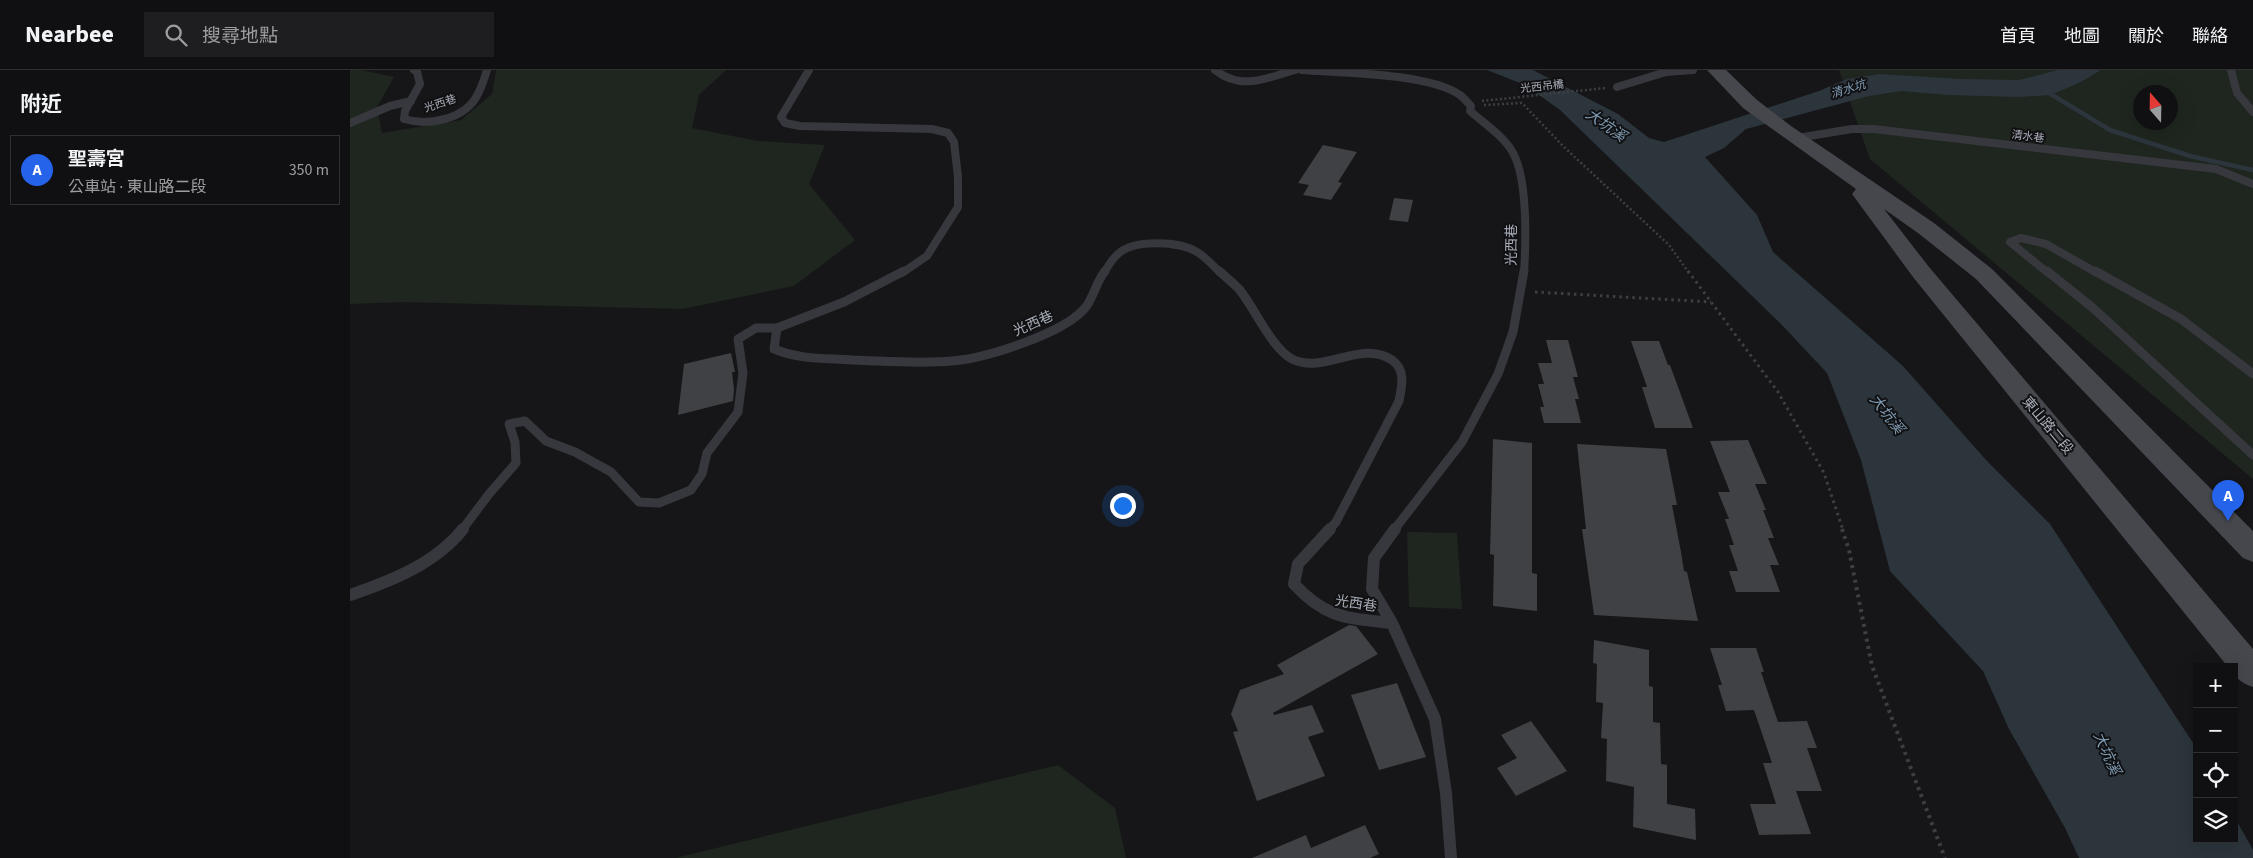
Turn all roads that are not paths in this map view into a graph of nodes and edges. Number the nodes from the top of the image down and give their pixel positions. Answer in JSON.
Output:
{"nodes":[{"id":1,"x":414,"y":70,"type":"edge"},
{"id":2,"x":487,"y":70,"type":"edge"},
{"id":3,"x":810,"y":70,"type":"edge"},
{"id":4,"x":1215,"y":70,"type":"edge"},
{"id":5,"x":1295,"y":70,"type":"edge"},
{"id":6,"x":1302,"y":70,"type":"edge"},
{"id":7,"x":1693,"y":70,"type":"edge"},
{"id":8,"x":1716,"y":70,"type":"edge"},
{"id":9,"x":2231,"y":70,"type":"edge"},
{"id":10,"x":1617,"y":87,"type":"road end"},
{"id":11,"x":411,"y":101,"type":"junction"},
{"id":12,"x":2253,"y":112,"type":"edge"},
{"id":13,"x":350,"y":123,"type":"edge"},
{"id":14,"x":1791,"y":134,"type":"junction"},
{"id":15,"x":1848,"y":175,"type":"junction"},
{"id":16,"x":2253,"y":184,"type":"edge"},
{"id":17,"x":776,"y":328,"type":"junction"},
{"id":18,"x":2253,"y":374,"type":"edge"},
{"id":19,"x":2253,"y":455,"type":"edge"},
{"id":20,"x":2253,"y":550,"type":"edge"},
{"id":21,"x":350,"y":595,"type":"edge"},
{"id":22,"x":1392,"y":622,"type":"junction"},
{"id":23,"x":2253,"y":673,"type":"edge"},
{"id":24,"x":1451,"y":858,"type":"edge"}],
"edges":[{"from":1,"to":11,"type":"lane","name":"光西巷"},
{"from":2,"to":11,"type":"lane","name":"光西巷"},
{"from":3,"to":17,"type":"lane"},
{"from":4,"to":5,"type":"lane"},
{"from":6,"to":22,"type":"lane","name":"光西巷"},
{"from":7,"to":10,"type":"lane"},
{"from":8,"to":14,"type":"main road","name":"東山路二段"},
{"from":9,"to":12,"type":"lane"},
{"from":11,"to":13,"type":"lane"},
{"from":14,"to":15,"type":"main road","name":"東山路二段"},
{"from":14,"to":16,"type":"lane","name":"清水巷"},
{"from":15,"to":20,"type":"main road","name":"東山路二段"},
{"from":15,"to":23,"type":"main road","name":"東山路二段"},
{"from":17,"to":21,"type":"lane"},
{"from":17,"to":22,"type":"lane","name":"光西巷"},
{"from":18,"to":19,"type":"lane"},
{"from":22,"to":24,"type":"lane","name":"光西巷"}]}
